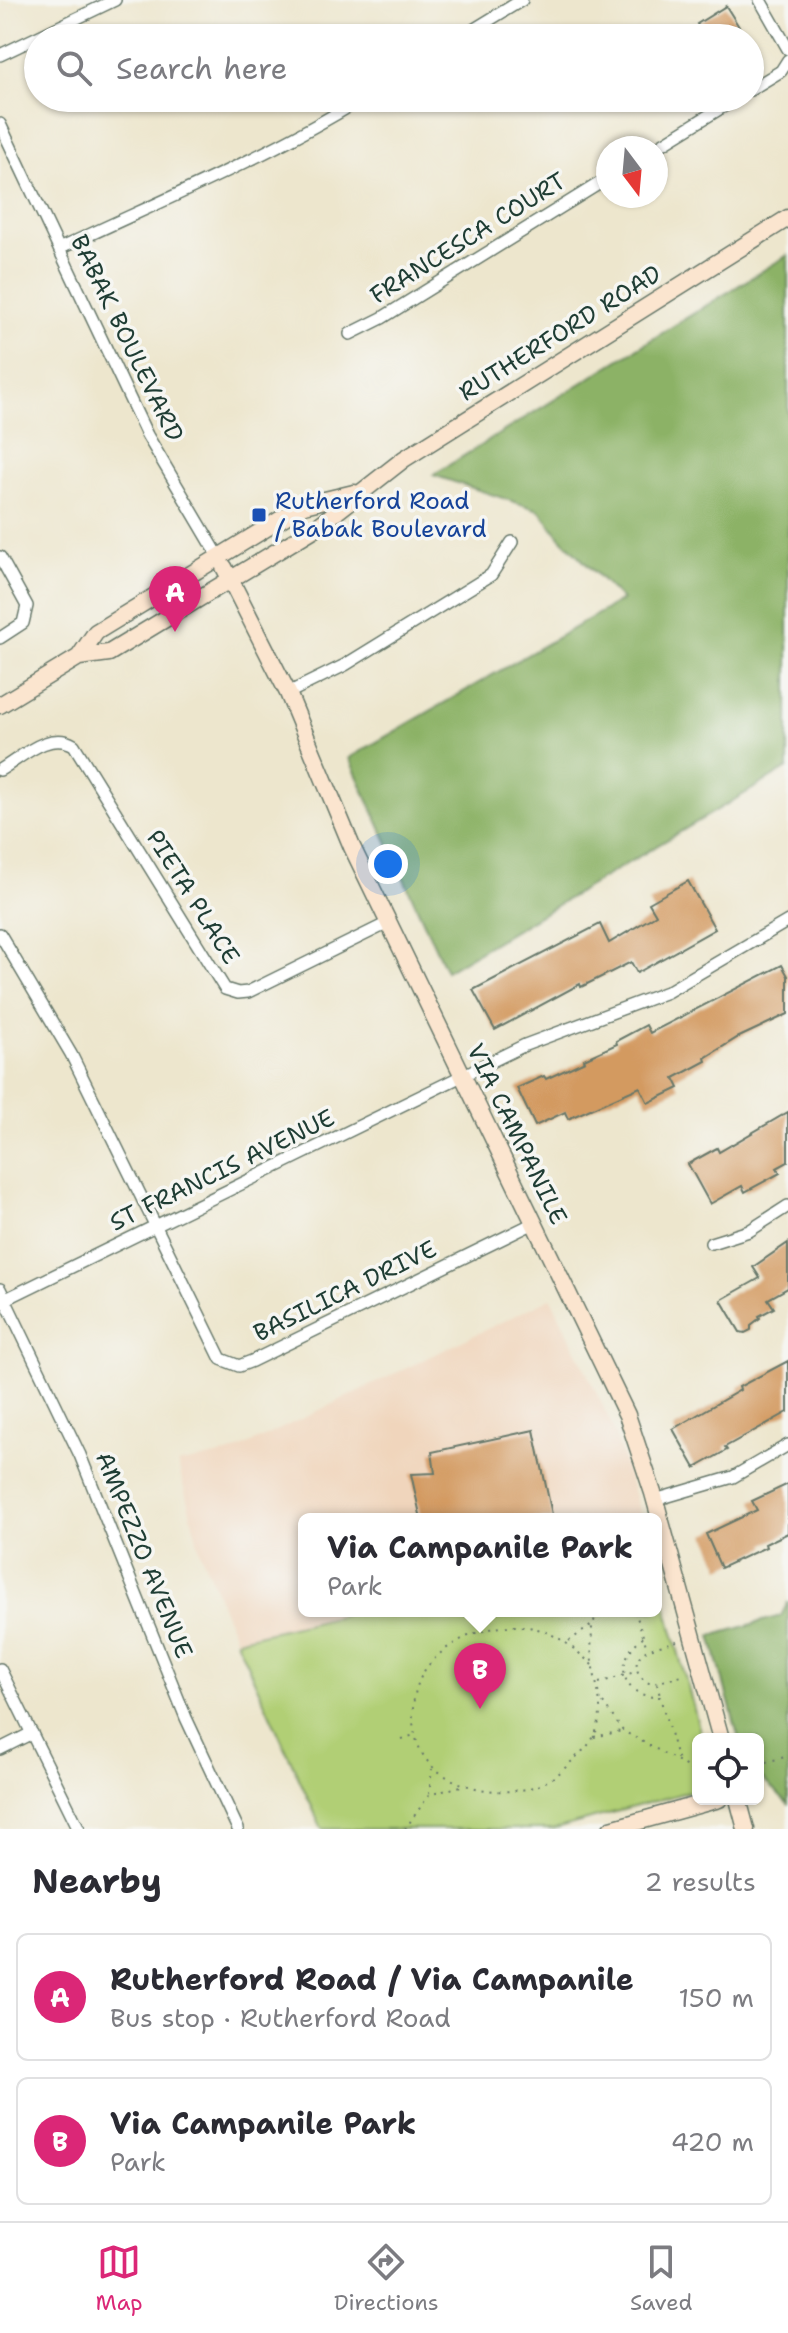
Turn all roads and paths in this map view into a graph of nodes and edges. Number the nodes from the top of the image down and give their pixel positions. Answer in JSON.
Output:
{"nodes":[{"id":1,"x":115,"y":0,"type":"edge"},
{"id":2,"x":522,"y":0,"type":"edge"},
{"id":3,"x":760,"y":0,"type":"edge"},
{"id":4,"x":65,"y":24,"type":"edge"},
{"id":5,"x":483,"y":24,"type":"edge"},
{"id":6,"x":24,"y":44,"type":"edge"},
{"id":7,"x":788,"y":49,"type":"edge"},
{"id":8,"x":0,"y":55,"type":"edge"},
{"id":9,"x":788,"y":60,"type":"edge"},
{"id":10,"x":764,"y":81,"type":"edge"},
{"id":11,"x":338,"y":112,"type":"edge"},
{"id":12,"x":714,"y":112,"type":"edge"},
{"id":13,"x":0,"y":124,"type":"edge"},
{"id":14,"x":668,"y":141,"type":"edge"},
{"id":15,"x":596,"y":185,"type":"edge"},
{"id":16,"x":788,"y":218,"type":"edge"},
{"id":17,"x":59,"y":249,"type":"junction"},
{"id":18,"x":350,"y":334,"type":"dead end"},
{"id":19,"x":360,"y":492,"type":"junction"},
{"id":20,"x":512,"y":542,"type":"dead end"},
{"id":21,"x":0,"y":557,"type":"edge"},
{"id":22,"x":225,"y":568,"type":"junction"},
{"id":23,"x":0,"y":638,"type":"edge"},
{"id":24,"x":79,"y":657,"type":"junction"},
{"id":25,"x":288,"y":693,"type":"junction"},
{"id":26,"x":0,"y":705,"type":"edge"},
{"id":27,"x":0,"y":770,"type":"edge"},
{"id":28,"x":788,"y":921,"type":"edge"},
{"id":29,"x":388,"y":923,"type":"junction"},
{"id":30,"x":0,"y":934,"type":"edge"},
{"id":31,"x":463,"y":1076,"type":"junction"},
{"id":32,"x":788,"y":1206,"type":"edge"},
{"id":33,"x":534,"y":1223,"type":"junction"},
{"id":34,"x":154,"y":1227,"type":"junction"},
{"id":35,"x":711,"y":1243,"type":"dead end"},
{"id":36,"x":2,"y":1296,"type":"edge"},
{"id":37,"x":788,"y":1445,"type":"edge"},
{"id":38,"x":655,"y":1500,"type":"junction"},
{"id":39,"x":659,"y":1513,"type":"edge"},
{"id":40,"x":662,"y":1525,"type":"edge"},
{"id":41,"x":596,"y":1617,"type":"edge"},
{"id":42,"x":637,"y":1617,"type":"edge"},
{"id":43,"x":592,"y":1625,"type":"junction"},
{"id":44,"x":643,"y":1637,"type":"junction"},
{"id":45,"x":568,"y":1641,"type":"junction"},
{"id":46,"x":677,"y":1641,"type":"dead end"},
{"id":47,"x":647,"y":1650,"type":"junction"},
{"id":48,"x":592,"y":1665,"type":"junction"},
{"id":49,"x":0,"y":1669,"type":"edge"},
{"id":50,"x":636,"y":1671,"type":"junction"},
{"id":51,"x":625,"y":1675,"type":"junction"},
{"id":52,"x":686,"y":1675,"type":"dead end"},
{"id":53,"x":598,"y":1683,"type":"junction"},
{"id":54,"x":657,"y":1684,"type":"junction"},
{"id":55,"x":660,"y":1697,"type":"junction"},
{"id":56,"x":602,"y":1702,"type":"junction"},
{"id":57,"x":623,"y":1731,"type":"junction"},
{"id":58,"x":32,"y":1733,"type":"junction"},
{"id":59,"x":719,"y":1733,"type":"edge"},
{"id":60,"x":415,"y":1735,"type":"junction"},
{"id":61,"x":594,"y":1737,"type":"junction"},
{"id":62,"x":402,"y":1739,"type":"dead end"},
{"id":63,"x":0,"y":1749,"type":"edge"},
{"id":64,"x":788,"y":1760,"type":"edge"},
{"id":65,"x":678,"y":1761,"type":"junction"},
{"id":66,"x":764,"y":1762,"type":"edge"},
{"id":67,"x":432,"y":1767,"type":"junction"},
{"id":68,"x":692,"y":1771,"type":"edge"},
{"id":69,"x":463,"y":1786,"type":"junction"},
{"id":70,"x":429,"y":1795,"type":"junction"},
{"id":71,"x":697,"y":1805,"type":"edge"},
{"id":72,"x":740,"y":1805,"type":"edge"},
{"id":73,"x":79,"y":1829,"type":"edge"},
{"id":74,"x":238,"y":1829,"type":"edge"},
{"id":75,"x":405,"y":1829,"type":"edge"},
{"id":76,"x":611,"y":1829,"type":"edge"},
{"id":77,"x":746,"y":1829,"type":"edge"}],
"edges":[{"from":1,"to":4,"type":"street"},
{"from":2,"to":5,"type":"street"},
{"from":3,"to":7,"type":"street"},
{"from":6,"to":8,"type":"street"},
{"from":9,"to":10,"type":"street"},
{"from":11,"to":17,"type":"street"},
{"from":12,"to":14,"type":"street"},
{"from":13,"to":17,"type":"street","name":"BABAK BOULEVARD"},
{"from":15,"to":18,"type":"street","name":"FRANCESCA COURT"},
{"from":16,"to":19,"type":"street","name":"RUTHERFORD ROAD"},
{"from":17,"to":22,"type":"street","name":"BABAK BOULEVARD"},
{"from":19,"to":22,"type":"street","name":"RUTHERFORD ROAD"},
{"from":19,"to":22,"type":"street","name":"RUTHERFORD ROAD"},
{"from":20,"to":25,"type":"street"},
{"from":21,"to":23,"type":"street"},
{"from":22,"to":24,"type":"street","name":"RUTHERFORD ROAD"},
{"from":22,"to":24,"type":"street","name":"RUTHERFORD ROAD"},
{"from":22,"to":25,"type":"street","name":"VIA CAMPANILE"},
{"from":24,"to":26,"type":"street","name":"RUTHERFORD ROAD"},
{"from":25,"to":29,"type":"street","name":"VIA CAMPANILE"},
{"from":27,"to":29,"type":"street","name":"PIETA PLACE"},
{"from":28,"to":31,"type":"street","name":"ST FRANCIS AVENUE"},
{"from":29,"to":31,"type":"street","name":"VIA CAMPANILE"},
{"from":30,"to":34,"type":"street"},
{"from":31,"to":33,"type":"street","name":"VIA CAMPANILE"},
{"from":31,"to":34,"type":"street","name":"ST FRANCIS AVENUE"},
{"from":32,"to":35,"type":"street"},
{"from":33,"to":34,"type":"street","name":"BASILICA DRIVE"},
{"from":33,"to":38,"type":"street","name":"VIA CAMPANILE"},
{"from":34,"to":36,"type":"street","name":"ST FRANCIS AVENUE"},
{"from":36,"to":74,"type":"street","name":"AMPEZZO AVENUE"},
{"from":37,"to":38,"type":"street"},
{"from":38,"to":39,"type":"street","name":"VIA CAMPANILE"},
{"from":40,"to":59,"type":"street","name":"VIA CAMPANILE"},
{"from":41,"to":43,"type":"path"},
{"from":42,"to":44,"type":"path"},
{"from":43,"to":45,"type":"path"},
{"from":43,"to":48,"type":"path"},
{"from":44,"to":47,"type":"path"},
{"from":44,"to":51,"type":"path"},
{"from":45,"to":48,"type":"path"},
{"from":45,"to":60,"type":"path"},
{"from":46,"to":47,"type":"path"},
{"from":47,"to":50,"type":"path"},
{"from":48,"to":53,"type":"path"},
{"from":49,"to":58,"type":"street"},
{"from":50,"to":51,"type":"path"},
{"from":50,"to":54,"type":"path"},
{"from":51,"to":53,"type":"path"},
{"from":51,"to":55,"type":"path"},
{"from":52,"to":54,"type":"path"},
{"from":53,"to":56,"type":"path"},
{"from":54,"to":55,"type":"path"},
{"from":55,"to":65,"type":"path"},
{"from":56,"to":57,"type":"path"},
{"from":56,"to":61,"type":"path"},
{"from":57,"to":61,"type":"path"},
{"from":57,"to":65,"type":"path"},
{"from":58,"to":63,"type":"street"},
{"from":58,"to":73,"type":"street"},
{"from":60,"to":62,"type":"path"},
{"from":60,"to":67,"type":"path"},
{"from":61,"to":69,"type":"path"},
{"from":64,"to":66,"type":"path"},
{"from":65,"to":68,"type":"path"},
{"from":67,"to":69,"type":"path"},
{"from":67,"to":70,"type":"path"},
{"from":69,"to":70,"type":"path"},
{"from":70,"to":75,"type":"path"},
{"from":71,"to":76,"type":"street"},
{"from":72,"to":77,"type":"street"}]}
